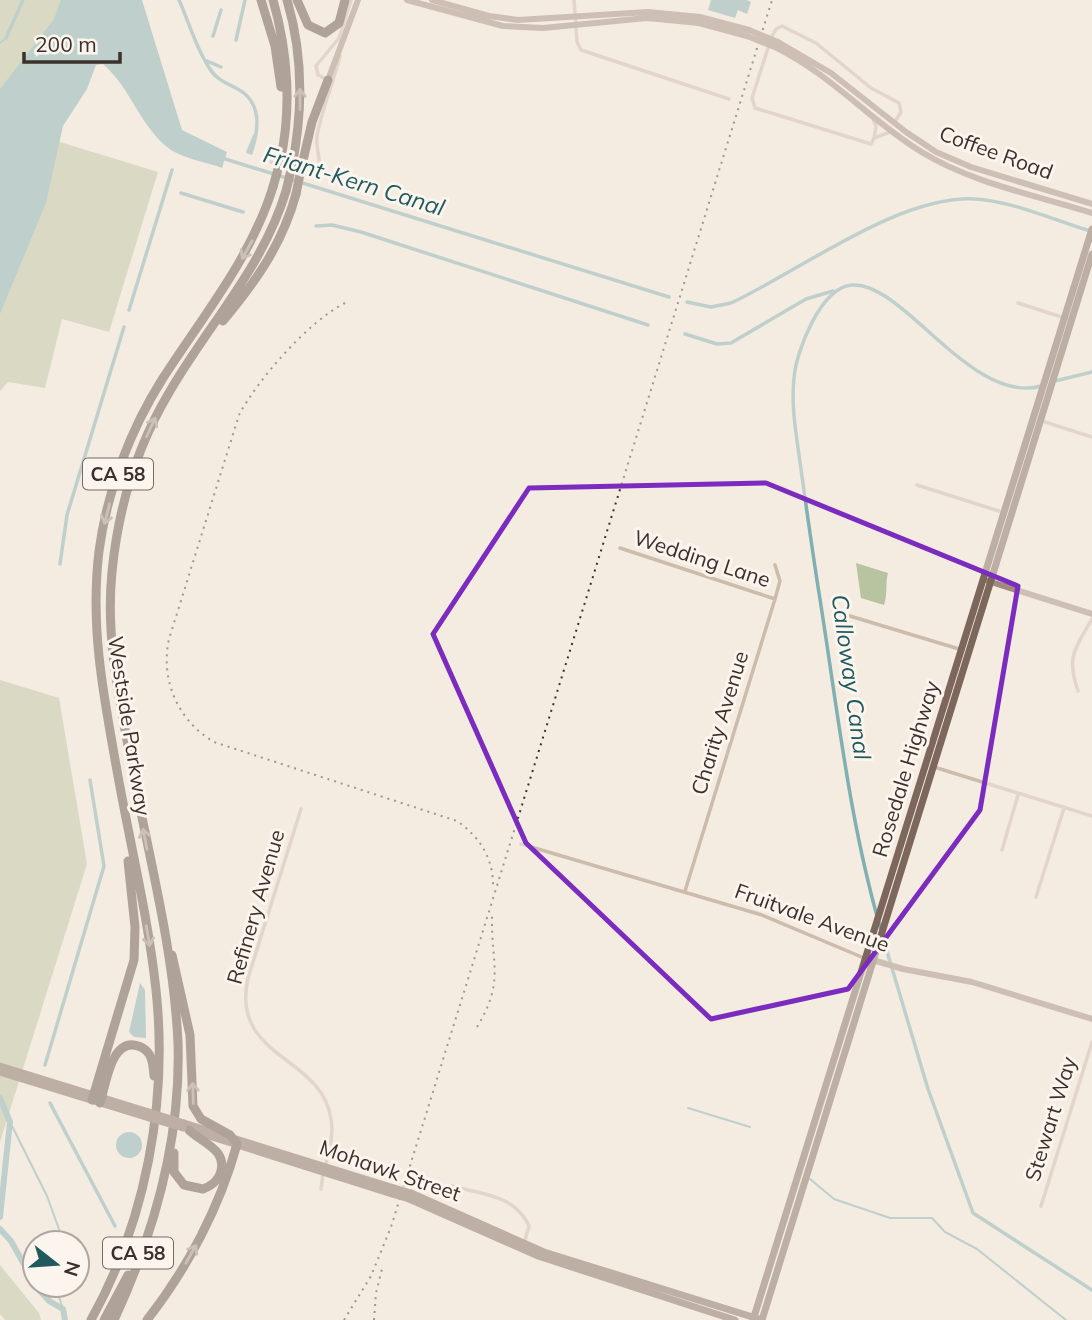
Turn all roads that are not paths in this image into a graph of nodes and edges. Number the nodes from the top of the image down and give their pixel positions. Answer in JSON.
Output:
{"nodes":[{"id":1,"x":261,"y":0,"type":"edge"},
{"id":2,"x":272,"y":0,"type":"edge"},
{"id":3,"x":287,"y":0,"type":"edge"},
{"id":4,"x":297,"y":0,"type":"edge"},
{"id":5,"x":345,"y":0,"type":"edge"},
{"id":6,"x":351,"y":0,"type":"edge"},
{"id":7,"x":358,"y":0,"type":"edge"},
{"id":8,"x":407,"y":0,"type":"edge"},
{"id":9,"x":432,"y":0,"type":"edge"},
{"id":10,"x":574,"y":0,"type":"edge"},
{"id":11,"x":419,"y":3,"type":"junction"},
{"id":12,"x":445,"y":4,"type":"junction"},
{"id":13,"x":525,"y":20,"type":"junction"},
{"id":14,"x":574,"y":21,"type":"junction"},
{"id":15,"x":487,"y":23,"type":"junction"},
{"id":16,"x":778,"y":45,"type":"junction"},
{"id":17,"x":331,"y":79,"type":"junction"},
{"id":18,"x":729,"y":99,"type":"dead end"},
{"id":19,"x":866,"y":109,"type":"junction"},
{"id":20,"x":894,"y":123,"type":"junction"},
{"id":21,"x":897,"y":135,"type":"junction"},
{"id":22,"x":874,"y":138,"type":"junction"},
{"id":23,"x":283,"y":143,"type":"junction"},
{"id":24,"x":275,"y":162,"type":"junction"},
{"id":25,"x":296,"y":168,"type":"junction"},
{"id":26,"x":1092,"y":204,"type":"edge"},
{"id":27,"x":1092,"y":213,"type":"edge"},
{"id":28,"x":1091,"y":232,"type":"edge"},
{"id":29,"x":1092,"y":254,"type":"edge"},
{"id":30,"x":1018,"y":303,"type":"dead end"},
{"id":31,"x":1068,"y":319,"type":"junction"},
{"id":32,"x":191,"y":360,"type":"junction"},
{"id":33,"x":1037,"y":419,"type":"junction"},
{"id":34,"x":1092,"y":437,"type":"edge"},
{"id":35,"x":917,"y":485,"type":"dead end"},
{"id":36,"x":1004,"y":513,"type":"junction"},
{"id":37,"x":620,"y":548,"type":"dead end"},
{"id":38,"x":775,"y":565,"type":"dead end"},
{"id":39,"x":986,"y":580,"type":"junction"},
{"id":40,"x":775,"y":599,"type":"junction"},
{"id":41,"x":850,"y":616,"type":"dead end"},
{"id":42,"x":1092,"y":616,"type":"edge"},
{"id":43,"x":964,"y":652,"type":"junction"},
{"id":44,"x":1078,"y":691,"type":"dead end"},
{"id":45,"x":929,"y":767,"type":"junction"},
{"id":46,"x":1019,"y":794,"type":"junction"},
{"id":47,"x":121,"y":796,"type":"junction"},
{"id":48,"x":1064,"y":808,"type":"junction"},
{"id":49,"x":301,"y":809,"type":"dead end"},
{"id":50,"x":1092,"y":817,"type":"edge"},
{"id":51,"x":521,"y":844,"type":"dead end"},
{"id":52,"x":1002,"y":850,"type":"dead end"},
{"id":53,"x":685,"y":891,"type":"junction"},
{"id":54,"x":1036,"y":897,"type":"dead end"},
{"id":55,"x":158,"y":906,"type":"junction"},
{"id":56,"x":869,"y":959,"type":"junction"},
{"id":57,"x":1092,"y":1019,"type":"edge"},
{"id":58,"x":1092,"y":1041,"type":"edge"},
{"id":59,"x":178,"y":1047,"type":"junction"},
{"id":60,"x":0,"y":1066,"type":"edge"},
{"id":61,"x":0,"y":1072,"type":"edge"},
{"id":62,"x":18,"y":1074,"type":"junction"},
{"id":63,"x":97,"y":1099,"type":"junction"},
{"id":64,"x":185,"y":1127,"type":"junction"},
{"id":65,"x":236,"y":1143,"type":"junction"},
{"id":66,"x":148,"y":1160,"type":"junction"},
{"id":67,"x":324,"y":1170,"type":"junction"},
{"id":68,"x":163,"y":1182,"type":"junction"},
{"id":69,"x":452,"y":1186,"type":"dead end"},
{"id":70,"x":321,"y":1189,"type":"dead end"},
{"id":71,"x":410,"y":1196,"type":"junction"},
{"id":72,"x":1041,"y":1206,"type":"dead end"},
{"id":73,"x":524,"y":1244,"type":"junction"},
{"id":74,"x":609,"y":1279,"type":"junction"},
{"id":75,"x":637,"y":1280,"type":"junction"},
{"id":76,"x":759,"y":1319,"type":"edge"},
{"id":77,"x":89,"y":1320,"type":"edge"},
{"id":78,"x":104,"y":1320,"type":"edge"},
{"id":79,"x":114,"y":1320,"type":"edge"},
{"id":80,"x":147,"y":1320,"type":"edge"},
{"id":81,"x":735,"y":1320,"type":"edge"}],
"edges":[{"from":1,"to":23,"type":"highway"},
{"from":2,"to":23,"type":"highway","name":"Westside Parkway"},
{"from":25,"to":3,"type":"highway","name":"Westside Parkway","one_way":true},
{"from":4,"to":5,"type":"highway"},
{"from":6,"to":17,"type":"street"},
{"from":7,"to":17,"type":"main road"},
{"from":8,"to":11,"type":"main road","name":"Coffee Road"},
{"from":9,"to":12,"type":"main road","name":"Coffee Road"},
{"from":10,"to":14,"type":"street"},
{"from":11,"to":12,"type":"main road"},
{"from":11,"to":15,"type":"main road","name":"Coffee Road"},
{"from":12,"to":13,"type":"main road","name":"Coffee Road"},
{"from":13,"to":14,"type":"main road","name":"Coffee Road"},
{"from":13,"to":15,"type":"main road"},
{"from":14,"to":15,"type":"main road","name":"Coffee Road"},
{"from":14,"to":16,"type":"main road","name":"Coffee Road","bridge":true},
{"from":14,"to":18,"type":"street"},
{"from":16,"to":19,"type":"main road","name":"Coffee Road"},
{"from":16,"to":20,"type":"main road","name":"Coffee Road"},
{"from":17,"to":24,"type":"street"},
{"from":17,"to":25,"type":"highway"},
{"from":19,"to":21,"type":"main road","name":"Coffee Road"},
{"from":19,"to":22,"type":"street"},
{"from":20,"to":22,"type":"street"},
{"from":20,"to":26,"type":"main road","name":"Coffee Road"},
{"from":21,"to":22,"type":"street"},
{"from":21,"to":27,"type":"main road","name":"Coffee Road"},
{"from":23,"to":24,"type":"highway","name":"Westside Parkway"},
{"from":24,"to":47,"type":"highway","name":"Westside Parkway","number":"CA 58","one_way":true,"bridge":true},
{"from":25,"to":32,"type":"highway","name":"Westside Parkway","number":"CA 58","bridge":true},
{"from":25,"to":32,"type":"highway","bridge":true},
{"from":28,"to":31,"type":"main road","name":"Rosedale Highway"},
{"from":29,"to":31,"type":"main road","name":"Rosedale Highway"},
{"from":30,"to":31,"type":"street"},
{"from":31,"to":33,"type":"main road","name":"Rosedale Highway"},
{"from":55,"to":32,"type":"highway","name":"Westside Parkway","number":"CA 58","one_way":true},
{"from":33,"to":34,"type":"street"},
{"from":33,"to":36,"type":"main road","name":"Rosedale Highway"},
{"from":33,"to":39,"type":"main road","name":"Rosedale Highway"},
{"from":35,"to":36,"type":"street"},
{"from":36,"to":39,"type":"main road","name":"Rosedale Highway"},
{"from":37,"to":40,"type":"street","name":"Wedding Lane"},
{"from":38,"to":40,"type":"street","name":"Charity Avenue"},
{"from":39,"to":42,"type":"main road"},
{"from":39,"to":43,"type":"main road","name":"Rosedale Highway"},
{"from":39,"to":43,"type":"main road","name":"Rosedale Highway"},
{"from":40,"to":53,"type":"street","name":"Charity Avenue"},
{"from":41,"to":43,"type":"street"},
{"from":42,"to":44,"type":"street"},
{"from":43,"to":45,"type":"main road","name":"Rosedale Highway"},
{"from":43,"to":45,"type":"main road","name":"Rosedale Highway"},
{"from":45,"to":46,"type":"street"},
{"from":45,"to":56,"type":"main road","name":"Rosedale Highway"},
{"from":45,"to":56,"type":"main road","name":"Rosedale Highway"},
{"from":46,"to":48,"type":"street"},
{"from":46,"to":52,"type":"street"},
{"from":47,"to":63,"type":"highway"},
{"from":47,"to":66,"type":"highway","name":"Westside Parkway","one_way":true},
{"from":48,"to":50,"type":"street"},
{"from":48,"to":54,"type":"street"},
{"from":49,"to":67,"type":"street","name":"Refinery Avenue"},
{"from":51,"to":53,"type":"street","name":"Fruitvale Avenue"},
{"from":53,"to":56,"type":"street","name":"Fruitvale Avenue"},
{"from":55,"to":59,"type":"highway","name":"Westside Parkway"},
{"from":65,"to":55,"type":"highway","one_way":true},
{"from":56,"to":57,"type":"main road","name":"Fruitvale Avenue"},
{"from":56,"to":76,"type":"main road","name":"Rosedale Highway"},
{"from":58,"to":72,"type":"street","name":"Stewart Way"},
{"from":59,"to":64,"type":"highway"},
{"from":59,"to":68,"type":"highway","name":"Westside Parkway"},
{"from":60,"to":62,"type":"main road","name":"Mohawk Street"},
{"from":61,"to":62,"type":"main road","name":"Mohawk Street"},
{"from":62,"to":63,"type":"main road","name":"Mohawk Street"},
{"from":63,"to":64,"type":"main road","name":"Mohawk Street","bridge":true},
{"from":63,"to":66,"type":"highway"},
{"from":64,"to":65,"type":"main road","name":"Mohawk Street"},
{"from":65,"to":67,"type":"main road","name":"Mohawk Street"},
{"from":80,"to":65,"type":"highway","one_way":true},
{"from":66,"to":77,"type":"highway","name":"Westside Parkway"},
{"from":67,"to":70,"type":"street","name":"Refinery Avenue"},
{"from":67,"to":71,"type":"main road","name":"Mohawk Street","bridge":true},
{"from":68,"to":78,"type":"highway","number":"CA 58"},
{"from":68,"to":79,"type":"highway"},
{"from":69,"to":73,"type":"street"},
{"from":71,"to":73,"type":"main road","name":"Mohawk Street"},
{"from":71,"to":74,"type":"main road","name":"Mohawk Street"},
{"from":73,"to":75,"type":"main road","name":"Mohawk Street"},
{"from":74,"to":75,"type":"main road"},
{"from":74,"to":81,"type":"main road","name":"Mohawk Street"},
{"from":75,"to":76,"type":"main road","name":"Mohawk Street"}]}
